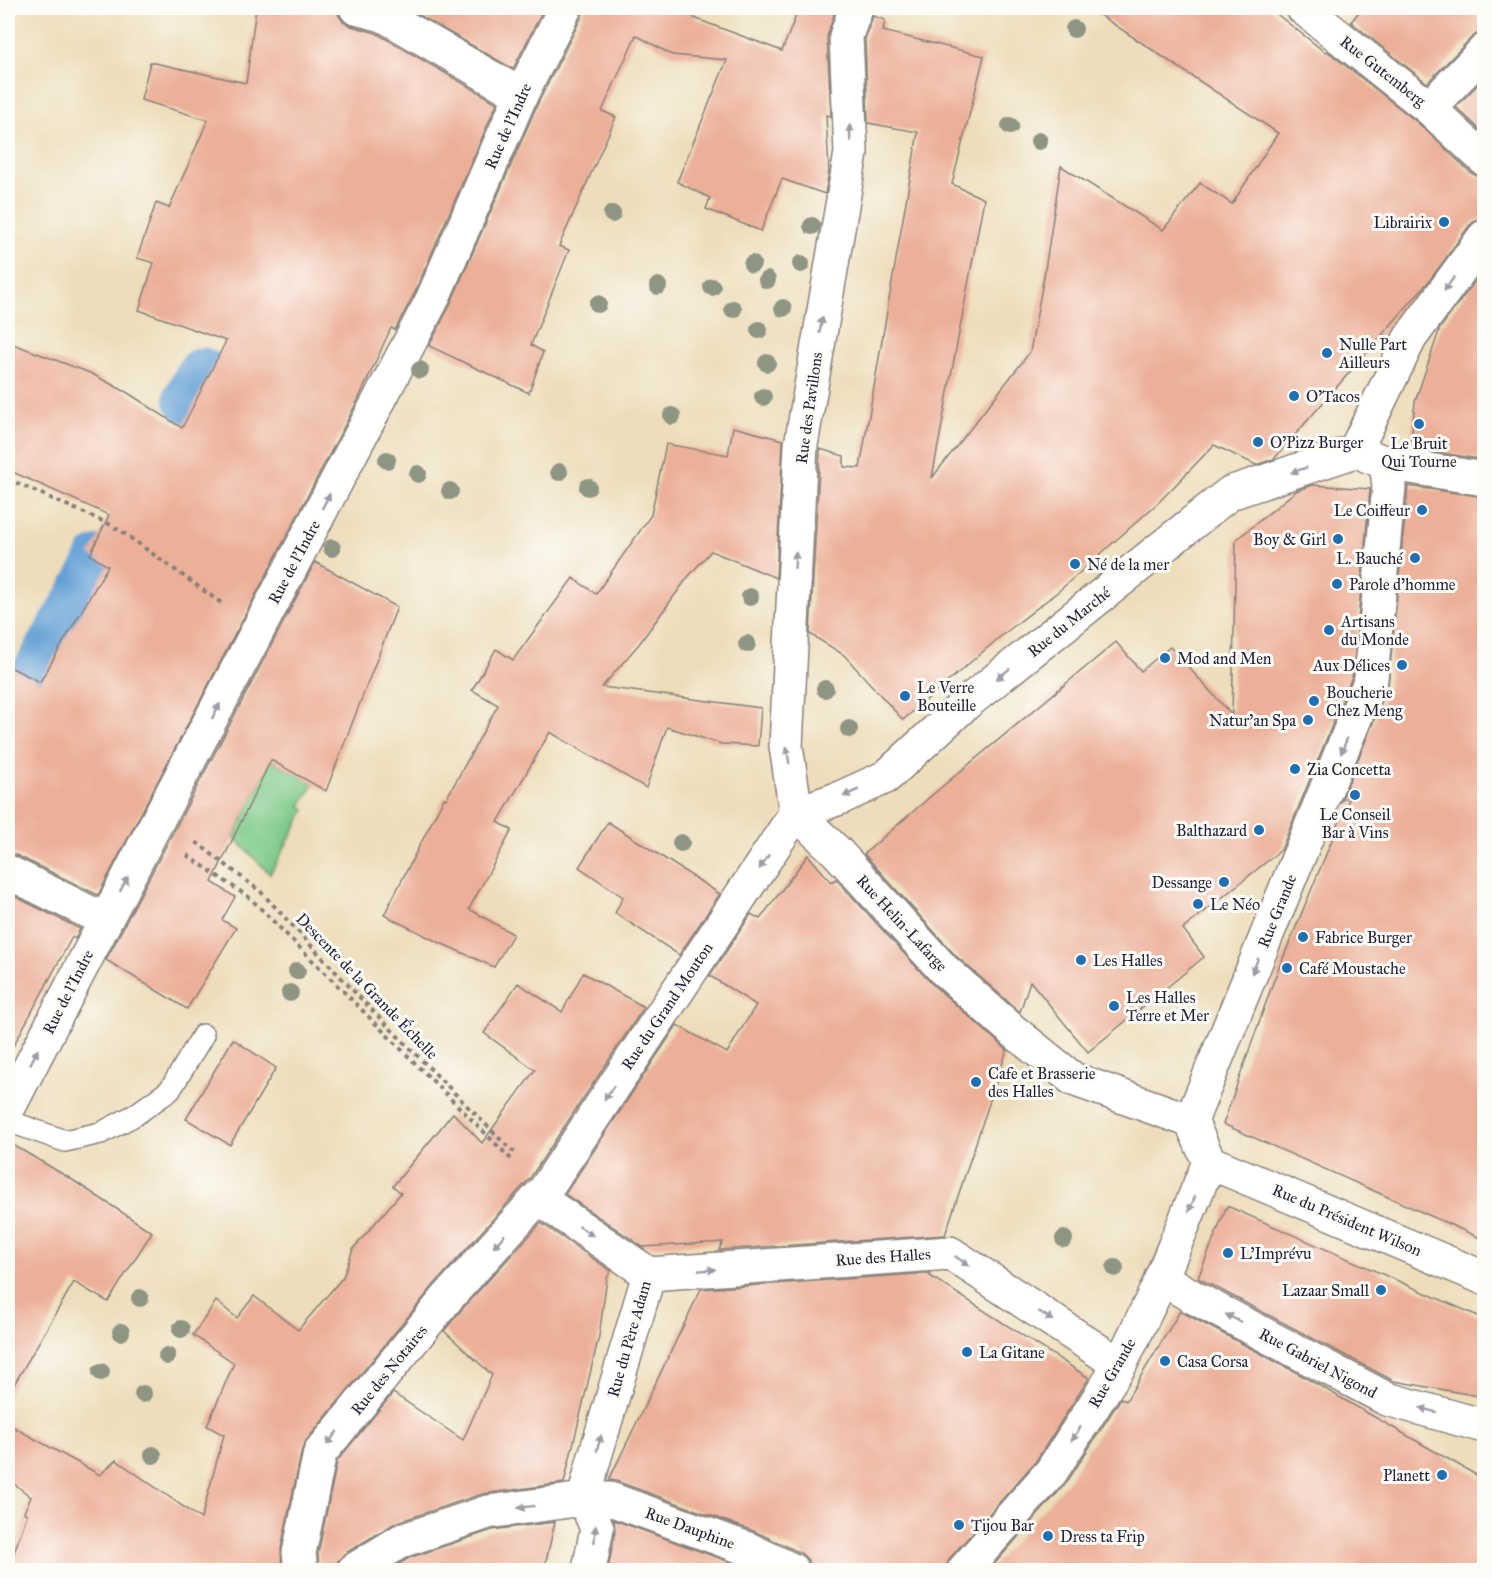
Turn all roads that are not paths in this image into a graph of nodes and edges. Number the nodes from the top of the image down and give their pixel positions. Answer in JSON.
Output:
{"nodes":[{"id":1,"x":356,"y":8,"type":"edge"},
{"id":2,"x":565,"y":8,"type":"edge"},
{"id":3,"x":856,"y":8,"type":"edge"},
{"id":4,"x":1303,"y":8,"type":"edge"},
{"id":5,"x":1485,"y":51,"type":"edge"},
{"id":6,"x":521,"y":95,"type":"junction"},
{"id":7,"x":1429,"y":108,"type":"junction"},
{"id":8,"x":1485,"y":159,"type":"edge"},
{"id":9,"x":1485,"y":237,"type":"edge"},
{"id":10,"x":1355,"y":452,"type":"junction"},
{"id":11,"x":1386,"y":463,"type":"junction"},
{"id":12,"x":1485,"y":479,"type":"edge"},
{"id":13,"x":796,"y":813,"type":"junction"},
{"id":14,"x":8,"y":872,"type":"edge"},
{"id":15,"x":105,"y":920,"type":"junction"},
{"id":16,"x":203,"y":1035,"type":"dead end"},
{"id":17,"x":8,"y":1108,"type":"edge"},
{"id":18,"x":8,"y":1121,"type":"edge"},
{"id":19,"x":1191,"y":1121,"type":"junction"},
{"id":20,"x":1209,"y":1162,"type":"junction"},
{"id":21,"x":544,"y":1189,"type":"junction"},
{"id":22,"x":649,"y":1274,"type":"junction"},
{"id":23,"x":1485,"y":1278,"type":"edge"},
{"id":24,"x":1158,"y":1285,"type":"junction"},
{"id":25,"x":1120,"y":1365,"type":"junction"},
{"id":26,"x":1485,"y":1426,"type":"edge"},
{"id":27,"x":584,"y":1499,"type":"junction"},
{"id":28,"x":301,"y":1570,"type":"edge"},
{"id":29,"x":354,"y":1570,"type":"edge"},
{"id":30,"x":589,"y":1570,"type":"edge"},
{"id":31,"x":792,"y":1570,"type":"edge"},
{"id":32,"x":964,"y":1570,"type":"edge"}],
"edges":[{"from":1,"to":6,"type":"street"},
{"from":2,"to":6,"type":"street","name":"Rue de l'Indre"},
{"from":13,"to":3,"type":"street","name":"Rue des Pavillons","one_way":true},
{"from":4,"to":7,"type":"street","name":"Rue Gutemberg"},
{"from":5,"to":7,"type":"street","name":"Rue Gutemberg"},
{"from":15,"to":6,"type":"street","name":"Rue de l'Indre","one_way":true},
{"from":7,"to":8,"type":"street"},
{"from":9,"to":10,"type":"street","one_way":true},
{"from":10,"to":11,"type":"street"},
{"from":10,"to":13,"type":"street","name":"Rue du Marché","one_way":true},
{"from":11,"to":12,"type":"street"},
{"from":11,"to":19,"type":"street","name":"Rue Grande","one_way":true},
{"from":13,"to":19,"type":"street","name":"Rue Helin-Lafarge"},
{"from":13,"to":21,"type":"street","name":"Rue du Grand Mouton","one_way":true},
{"from":14,"to":15,"type":"street"},
{"from":17,"to":15,"type":"street","name":"Rue de l'Indre","one_way":true},
{"from":16,"to":18,"type":"lane"},
{"from":19,"to":20,"type":"street"},
{"from":20,"to":23,"type":"street","name":"Rue du Président Wilson"},
{"from":20,"to":24,"type":"street","name":"Rue Grande","one_way":true},
{"from":21,"to":22,"type":"street","name":"Rue du Père Adam","one_way":true},
{"from":21,"to":28,"type":"street","name":"Rue des Notaires","one_way":true},
{"from":22,"to":25,"type":"street","name":"Rue des Halles","one_way":true},
{"from":27,"to":22,"type":"street","name":"Rue du Père Adam","one_way":true},
{"from":24,"to":25,"type":"street","name":"Rue Grande"},
{"from":26,"to":24,"type":"street","name":"Rue Gabriel Nigond","one_way":true},
{"from":25,"to":32,"type":"street","name":"Rue Grande","one_way":true},
{"from":27,"to":29,"type":"street","name":"Rue Dauphine","one_way":true},
{"from":30,"to":27,"type":"street","one_way":true},
{"from":27,"to":31,"type":"street","name":"Rue Dauphine"}]}
